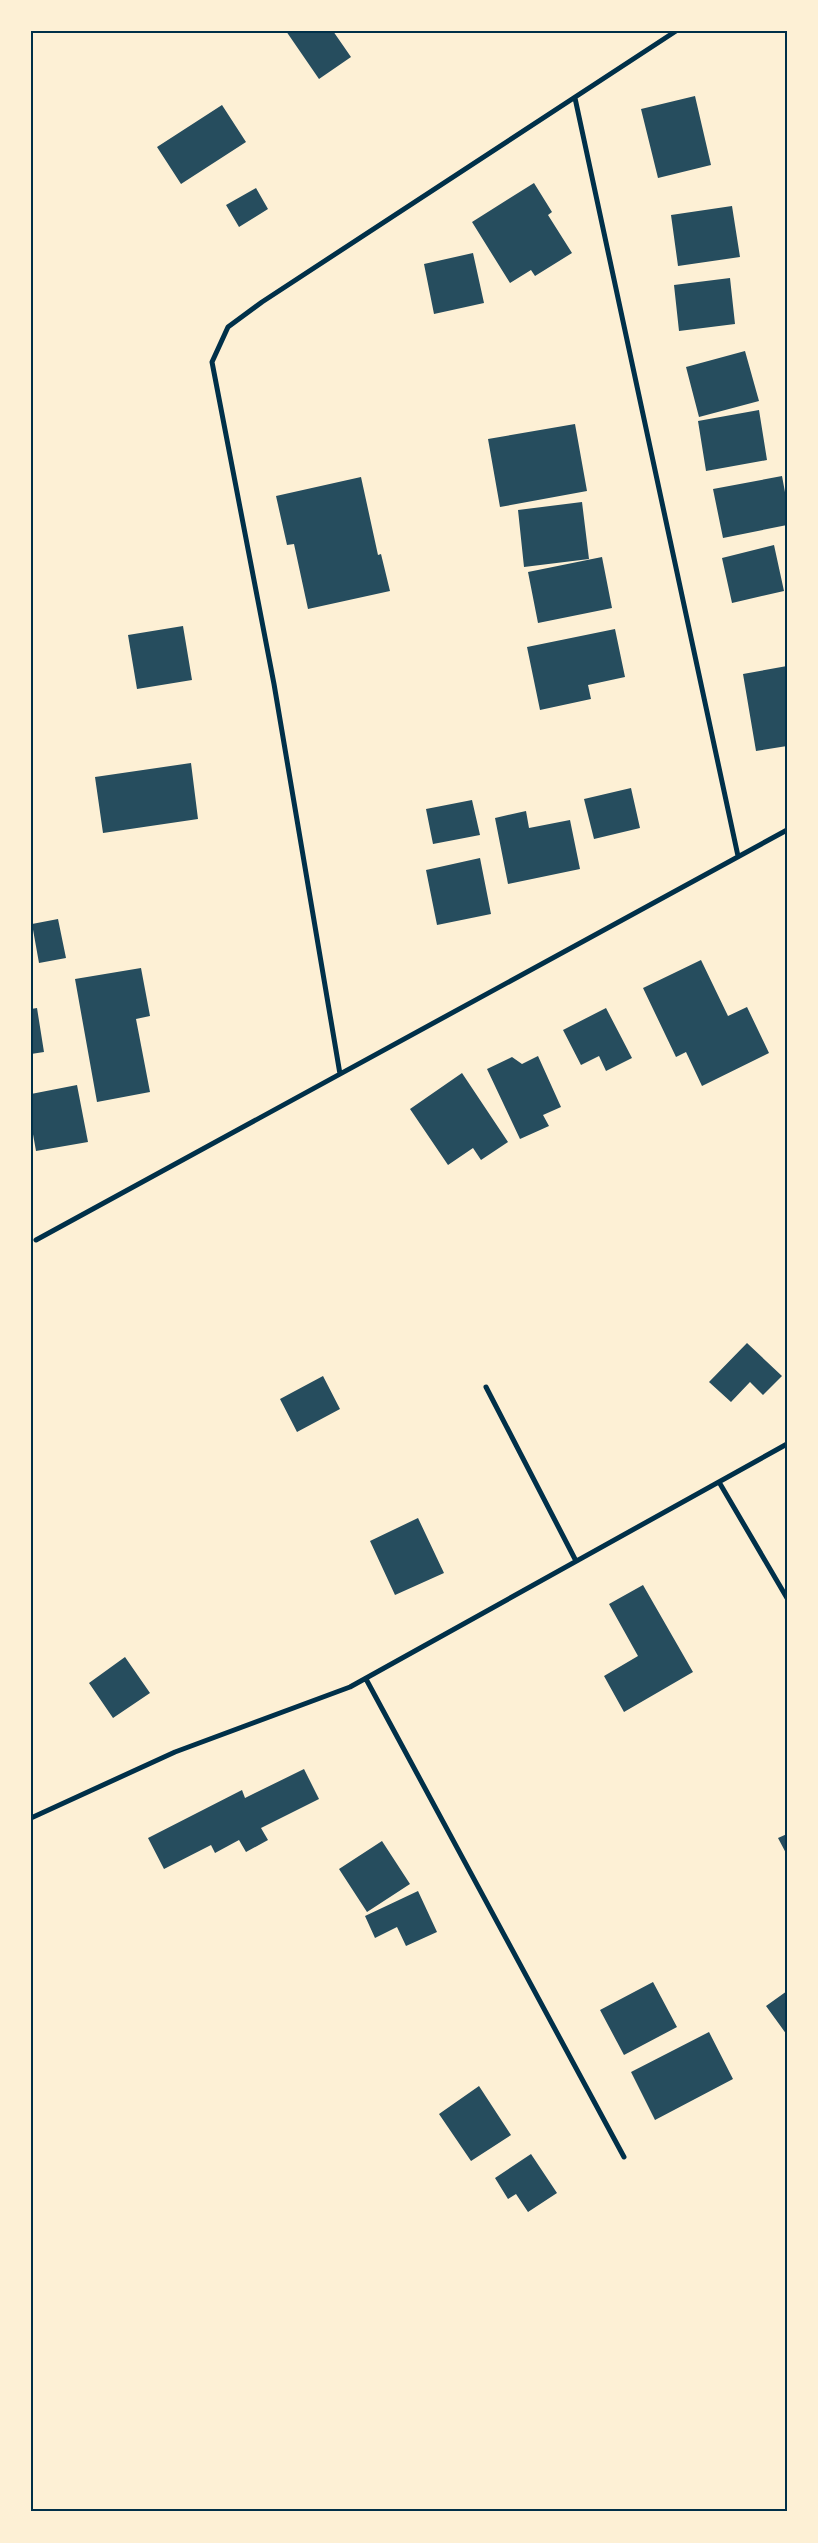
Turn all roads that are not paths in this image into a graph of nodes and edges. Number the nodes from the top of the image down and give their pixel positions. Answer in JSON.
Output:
{"nodes":[{"id":1,"x":676,"y":31,"type":"edge"},
{"id":2,"x":575,"y":98,"type":"junction"},
{"id":3,"x":787,"y":830,"type":"edge"},
{"id":4,"x":738,"y":856,"type":"junction"},
{"id":5,"x":340,"y":1074,"type":"junction"},
{"id":6,"x":36,"y":1240,"type":"dead end"},
{"id":7,"x":486,"y":1387,"type":"dead end"},
{"id":8,"x":787,"y":1444,"type":"edge"},
{"id":9,"x":719,"y":1482,"type":"junction"},
{"id":10,"x":576,"y":1562,"type":"junction"},
{"id":11,"x":787,"y":1598,"type":"edge"},
{"id":12,"x":366,"y":1679,"type":"junction"},
{"id":13,"x":31,"y":1818,"type":"edge"},
{"id":14,"x":624,"y":2158,"type":"dead end"}],
"edges":[{"from":1,"to":2,"type":"street"},
{"from":2,"to":4,"type":"street"},
{"from":2,"to":5,"type":"street"},
{"from":3,"to":4,"type":"street"},
{"from":4,"to":5,"type":"street"},
{"from":5,"to":6,"type":"street"},
{"from":7,"to":10,"type":"street"},
{"from":8,"to":9,"type":"street"},
{"from":9,"to":10,"type":"street"},
{"from":9,"to":11,"type":"street"},
{"from":10,"to":12,"type":"street"},
{"from":12,"to":13,"type":"street"},
{"from":12,"to":14,"type":"street"}]}
